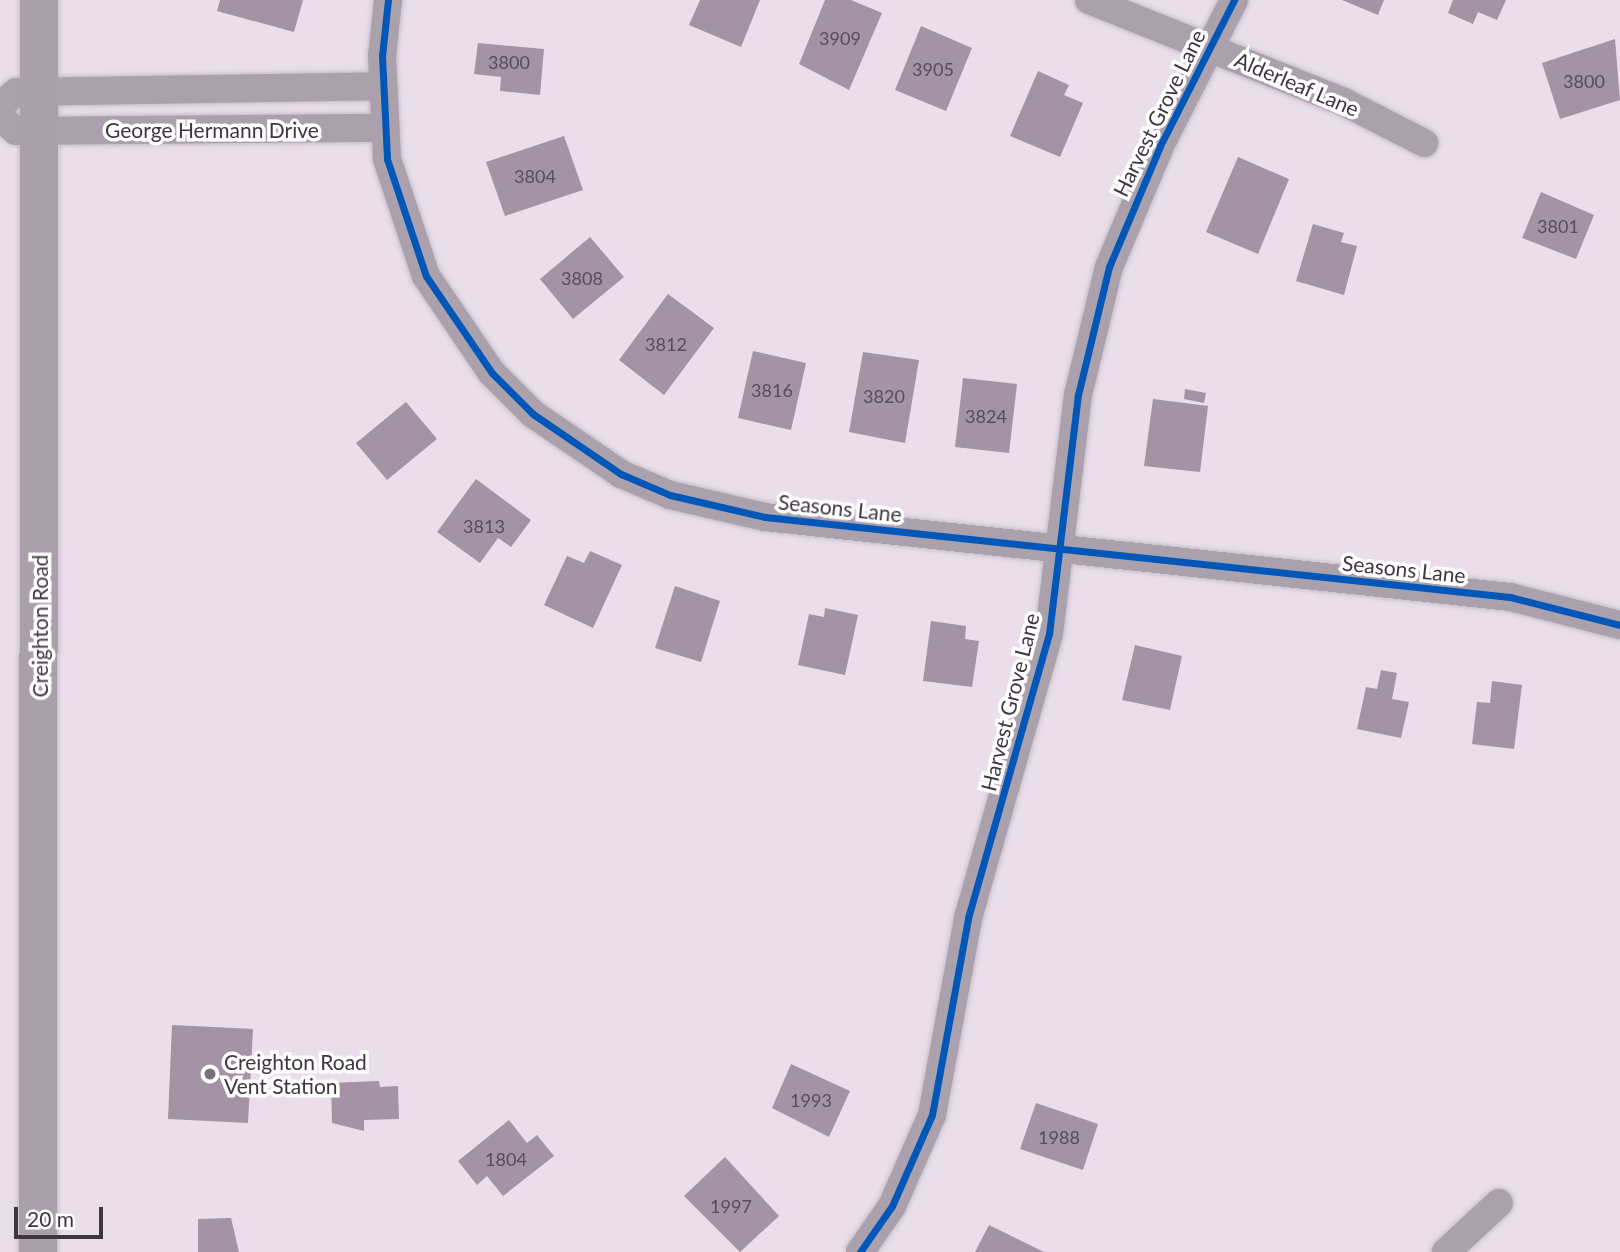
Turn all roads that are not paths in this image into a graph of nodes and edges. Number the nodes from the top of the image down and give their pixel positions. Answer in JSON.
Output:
{"nodes":[{"id":1,"x":39,"y":0,"type":"edge"},
{"id":2,"x":388,"y":0,"type":"edge"},
{"id":3,"x":1089,"y":0,"type":"edge"},
{"id":4,"x":1234,"y":0,"type":"edge"},
{"id":5,"x":1210,"y":47,"type":"junction"},
{"id":6,"x":382,"y":86,"type":"junction"},
{"id":7,"x":38,"y":92,"type":"junction"},
{"id":8,"x":0,"y":106,"type":"edge"},
{"id":9,"x":0,"y":117,"type":"edge"},
{"id":10,"x":385,"y":128,"type":"junction"},
{"id":11,"x":39,"y":131,"type":"junction"},
{"id":12,"x":1424,"y":143,"type":"dead end"},
{"id":13,"x":1059,"y":550,"type":"junction"},
{"id":14,"x":1620,"y":625,"type":"edge"},
{"id":15,"x":1499,"y":1203,"type":"dead end"},
{"id":16,"x":38,"y":1252,"type":"edge"},
{"id":17,"x":860,"y":1252,"type":"edge"},
{"id":18,"x":1446,"y":1252,"type":"edge"}],
"edges":[{"from":1,"to":7,"type":"main road","name":"Creighton Road"},
{"from":2,"to":6,"type":"street","name":"Seasons Lane"},
{"from":3,"to":5,"type":"street","name":"Alderleaf Lane"},
{"from":4,"to":5,"type":"street","name":"Harvest Grove Lane"},
{"from":5,"to":12,"type":"street","name":"Alderleaf Lane"},
{"from":5,"to":13,"type":"street","name":"Harvest Grove Lane"},
{"from":6,"to":7,"type":"street","name":"George Hermann Drive"},
{"from":6,"to":10,"type":"street","name":"Seasons Lane"},
{"from":7,"to":8,"type":"street","name":"George Hermann Drive"},
{"from":7,"to":11,"type":"main road","name":"Creighton Road"},
{"from":9,"to":11,"type":"street","name":"George Hermann Drive"},
{"from":10,"to":11,"type":"street","name":"George Hermann Drive"},
{"from":10,"to":13,"type":"street","name":"Seasons Lane"},
{"from":11,"to":16,"type":"main road","name":"Creighton Road"},
{"from":13,"to":14,"type":"street","name":"Seasons Lane"},
{"from":13,"to":17,"type":"street","name":"Harvest Grove Lane"},
{"from":15,"to":18,"type":"street"}]}
